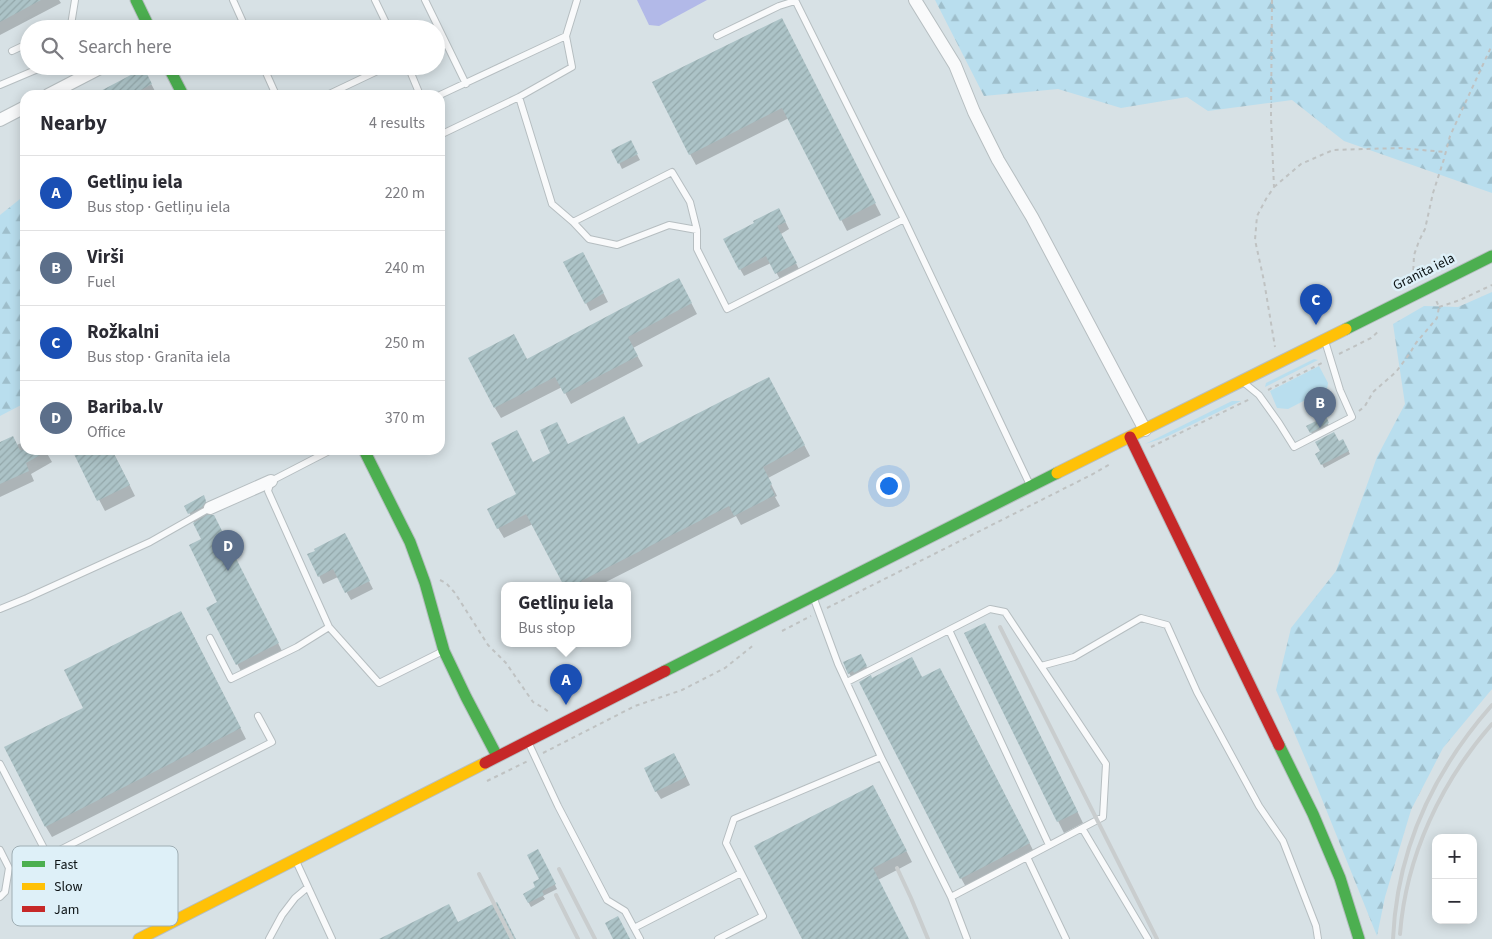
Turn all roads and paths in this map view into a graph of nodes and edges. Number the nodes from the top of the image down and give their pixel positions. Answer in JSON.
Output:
{"nodes":[{"id":1,"x":75,"y":0,"type":"edge"},
{"id":2,"x":136,"y":0,"type":"edge"},
{"id":3,"x":234,"y":0,"type":"edge"},
{"id":4,"x":375,"y":0,"type":"edge"},
{"id":5,"x":425,"y":0,"type":"edge"},
{"id":6,"x":577,"y":0,"type":"edge"},
{"id":7,"x":915,"y":0,"type":"edge"},
{"id":8,"x":1272,"y":0,"type":"edge"},
{"id":9,"x":795,"y":1,"type":"edge"},
{"id":10,"x":72,"y":20,"type":"edge"},
{"id":11,"x":146,"y":20,"type":"edge"},
{"id":12,"x":242,"y":20,"type":"edge"},
{"id":13,"x":385,"y":20,"type":"edge"},
{"id":14,"x":435,"y":20,"type":"edge"},
{"id":15,"x":566,"y":36,"type":"junction"},
{"id":16,"x":717,"y":36,"type":"dead end"},
{"id":17,"x":445,"y":41,"type":"edge"},
{"id":18,"x":1492,"y":45,"type":"edge"},
{"id":19,"x":20,"y":47,"type":"edge"},
{"id":20,"x":12,"y":51,"type":"dead end"},
{"id":21,"x":24,"y":75,"type":"edge"},
{"id":22,"x":87,"y":75,"type":"edge"},
{"id":23,"x":174,"y":75,"type":"edge"},
{"id":24,"x":267,"y":75,"type":"edge"},
{"id":25,"x":369,"y":75,"type":"edge"},
{"id":26,"x":412,"y":75,"type":"edge"},
{"id":27,"x":466,"y":84,"type":"junction"},
{"id":28,"x":0,"y":85,"type":"edge"},
{"id":29,"x":58,"y":90,"type":"edge"},
{"id":30,"x":181,"y":90,"type":"edge"},
{"id":31,"x":274,"y":90,"type":"edge"},
{"id":32,"x":338,"y":90,"type":"edge"},
{"id":33,"x":418,"y":90,"type":"edge"},
{"id":34,"x":445,"y":93,"type":"edge"},
{"id":35,"x":519,"y":97,"type":"junction"},
{"id":36,"x":20,"y":110,"type":"edge"},
{"id":37,"x":0,"y":120,"type":"edge"},
{"id":38,"x":445,"y":133,"type":"edge"},
{"id":39,"x":1446,"y":152,"type":"junction"},
{"id":40,"x":1274,"y":187,"type":"junction"},
{"id":41,"x":904,"y":219,"type":"junction"},
{"id":42,"x":573,"y":222,"type":"junction"},
{"id":43,"x":697,"y":230,"type":"junction"},
{"id":44,"x":1492,"y":256,"type":"edge"},
{"id":45,"x":1492,"y":285,"type":"edge"},
{"id":46,"x":1413,"y":295,"type":"junction"},
{"id":47,"x":1435,"y":298,"type":"dead end"},
{"id":48,"x":1439,"y":307,"type":"junction"},
{"id":49,"x":1371,"y":338,"type":"dead end"},
{"id":50,"x":1324,"y":339,"type":"junction"},
{"id":51,"x":1331,"y":358,"type":"junction"},
{"id":52,"x":1281,"y":361,"type":"junction"},
{"id":53,"x":1242,"y":381,"type":"junction"},
{"id":54,"x":1259,"y":395,"type":"junction"},
{"id":55,"x":1352,"y":418,"type":"junction"},
{"id":56,"x":1145,"y":430,"type":"junction"},
{"id":57,"x":1130,"y":437,"type":"junction"},
{"id":58,"x":1138,"y":452,"type":"junction"},
{"id":59,"x":322,"y":455,"type":"edge"},
{"id":60,"x":366,"y":455,"type":"edge"},
{"id":61,"x":1117,"y":461,"type":"dead end"},
{"id":62,"x":272,"y":482,"type":"junction"},
{"id":63,"x":1030,"y":486,"type":"junction"},
{"id":64,"x":210,"y":508,"type":"joint"},
{"id":65,"x":435,"y":577,"type":"dead end"},
{"id":66,"x":813,"y":597,"type":"junction"},
{"id":67,"x":0,"y":609,"type":"edge"},
{"id":68,"x":819,"y":612,"type":"junction"},
{"id":69,"x":329,"y":628,"type":"junction"},
{"id":70,"x":949,"y":630,"type":"junction"},
{"id":71,"x":780,"y":632,"type":"dead end"},
{"id":72,"x":210,"y":638,"type":"dead end"},
{"id":73,"x":756,"y":643,"type":"dead end"},
{"id":74,"x":444,"y":651,"type":"junction"},
{"id":75,"x":1041,"y":666,"type":"junction"},
{"id":76,"x":847,"y":682,"type":"junction"},
{"id":77,"x":552,"y":715,"type":"dead end"},
{"id":78,"x":258,"y":716,"type":"dead end"},
{"id":79,"x":527,"y":741,"type":"junction"},
{"id":80,"x":497,"y":756,"type":"junction"},
{"id":81,"x":534,"y":757,"type":"junction"},
{"id":82,"x":881,"y":757,"type":"junction"},
{"id":83,"x":0,"y":764,"type":"edge"},
{"id":84,"x":481,"y":784,"type":"dead end"},
{"id":85,"x":1082,"y":828,"type":"junction"},
{"id":86,"x":1049,"y":845,"type":"junction"},
{"id":87,"x":43,"y":846,"type":"edge"},
{"id":88,"x":68,"y":846,"type":"edge"},
{"id":89,"x":0,"y":850,"type":"edge"},
{"id":90,"x":1027,"y":857,"type":"junction"},
{"id":91,"x":295,"y":860,"type":"junction"},
{"id":92,"x":741,"y":874,"type":"junction"},
{"id":93,"x":308,"y":887,"type":"junction"},
{"id":94,"x":0,"y":897,"type":"edge"},
{"id":95,"x":951,"y":897,"type":"junction"},
{"id":96,"x":178,"y":919,"type":"edge"},
{"id":97,"x":165,"y":926,"type":"edge"},
{"id":98,"x":634,"y":928,"type":"junction"},
{"id":99,"x":139,"y":939,"type":"edge"},
{"id":100,"x":269,"y":939,"type":"edge"},
{"id":101,"x":332,"y":939,"type":"edge"},
{"id":102,"x":640,"y":939,"type":"edge"},
{"id":103,"x":718,"y":939,"type":"edge"},
{"id":104,"x":967,"y":939,"type":"edge"},
{"id":105,"x":1066,"y":939,"type":"edge"},
{"id":106,"x":1148,"y":939,"type":"edge"},
{"id":107,"x":1318,"y":939,"type":"edge"},
{"id":108,"x":1359,"y":939,"type":"edge"}],
"edges":[{"from":1,"to":10,"type":"lane"},
{"from":2,"to":11,"type":"main road"},
{"from":3,"to":12,"type":"lane"},
{"from":4,"to":13,"type":"lane"},
{"from":5,"to":14,"type":"lane"},
{"from":6,"to":15,"type":"lane"},
{"from":7,"to":56,"type":"street"},
{"from":8,"to":40,"type":"path"},
{"from":9,"to":16,"type":"lane"},
{"from":9,"to":41,"type":"lane"},
{"from":15,"to":27,"type":"lane"},
{"from":15,"to":35,"type":"lane"},
{"from":17,"to":27,"type":"lane"},
{"from":18,"to":39,"type":"path"},
{"from":19,"to":20,"type":"lane"},
{"from":21,"to":28,"type":"lane"},
{"from":22,"to":29,"type":"street"},
{"from":23,"to":30,"type":"main road"},
{"from":24,"to":31,"type":"lane"},
{"from":25,"to":32,"type":"lane"},
{"from":26,"to":33,"type":"lane"},
{"from":27,"to":34,"type":"lane"},
{"from":35,"to":38,"type":"lane"},
{"from":35,"to":42,"type":"lane"},
{"from":36,"to":37,"type":"street"},
{"from":39,"to":40,"type":"path"},
{"from":39,"to":46,"type":"path"},
{"from":40,"to":52,"type":"path"},
{"from":41,"to":43,"type":"lane"},
{"from":41,"to":63,"type":"lane"},
{"from":42,"to":43,"type":"lane"},
{"from":42,"to":43,"type":"lane"},
{"from":44,"to":46,"type":"main road","name":"Granīta iela"},
{"from":45,"to":48,"type":"path"},
{"from":46,"to":50,"type":"main road","name":"Granīta iela"},
{"from":47,"to":48,"type":"path"},
{"from":48,"to":55,"type":"path"},
{"from":49,"to":51,"type":"path"},
{"from":50,"to":51,"type":"lane"},
{"from":50,"to":52,"type":"main road","name":"Granīta iela"},
{"from":51,"to":54,"type":"path"},
{"from":51,"to":55,"type":"lane"},
{"from":52,"to":53,"type":"main road","name":"Granīta iela"},
{"from":53,"to":54,"type":"lane"},
{"from":53,"to":56,"type":"main road","name":"Granīta iela"},
{"from":54,"to":55,"type":"lane"},
{"from":54,"to":58,"type":"path"},
{"from":56,"to":57,"type":"main road","name":"Granīta iela"},
{"from":57,"to":58,"type":"main road"},
{"from":57,"to":63,"type":"main road","name":"Granīta iela"},
{"from":58,"to":108,"type":"main road"},
{"from":59,"to":62,"type":"lane"},
{"from":60,"to":74,"type":"main road"},
{"from":61,"to":68,"type":"path"},
{"from":62,"to":64,"type":"street"},
{"from":62,"to":69,"type":"lane"},
{"from":63,"to":66,"type":"main road","name":"Granīta iela"},
{"from":64,"to":67,"type":"lane"},
{"from":65,"to":77,"type":"path"},
{"from":66,"to":68,"type":"lane"},
{"from":66,"to":79,"type":"main road","name":"Granīta iela"},
{"from":68,"to":71,"type":"path"},
{"from":68,"to":76,"type":"lane"},
{"from":69,"to":72,"type":"lane"},
{"from":69,"to":74,"type":"lane"},
{"from":70,"to":75,"type":"lane"},
{"from":70,"to":76,"type":"lane"},
{"from":70,"to":86,"type":"lane"},
{"from":73,"to":81,"type":"path"},
{"from":74,"to":80,"type":"main road"},
{"from":75,"to":85,"type":"lane"},
{"from":75,"to":107,"type":"lane"},
{"from":76,"to":82,"type":"lane"},
{"from":78,"to":88,"type":"lane"},
{"from":79,"to":80,"type":"main road","name":"Granīta iela"},
{"from":79,"to":81,"type":"lane"},
{"from":80,"to":91,"type":"main road","name":"Granīta iela"},
{"from":81,"to":84,"type":"path"},
{"from":81,"to":98,"type":"lane"},
{"from":82,"to":92,"type":"lane"},
{"from":82,"to":95,"type":"lane"},
{"from":83,"to":87,"type":"lane"},
{"from":85,"to":86,"type":"lane"},
{"from":85,"to":106,"type":"lane"},
{"from":86,"to":90,"type":"lane"},
{"from":89,"to":94,"type":"lane"},
{"from":90,"to":95,"type":"lane"},
{"from":90,"to":105,"type":"lane"},
{"from":91,"to":93,"type":"lane"},
{"from":91,"to":96,"type":"main road","name":"Granīta iela"},
{"from":92,"to":98,"type":"lane"},
{"from":92,"to":103,"type":"lane"},
{"from":93,"to":100,"type":"lane"},
{"from":93,"to":101,"type":"lane"},
{"from":95,"to":104,"type":"lane"},
{"from":97,"to":99,"type":"main road","name":"Granīta iela"},
{"from":98,"to":102,"type":"lane"}]}
